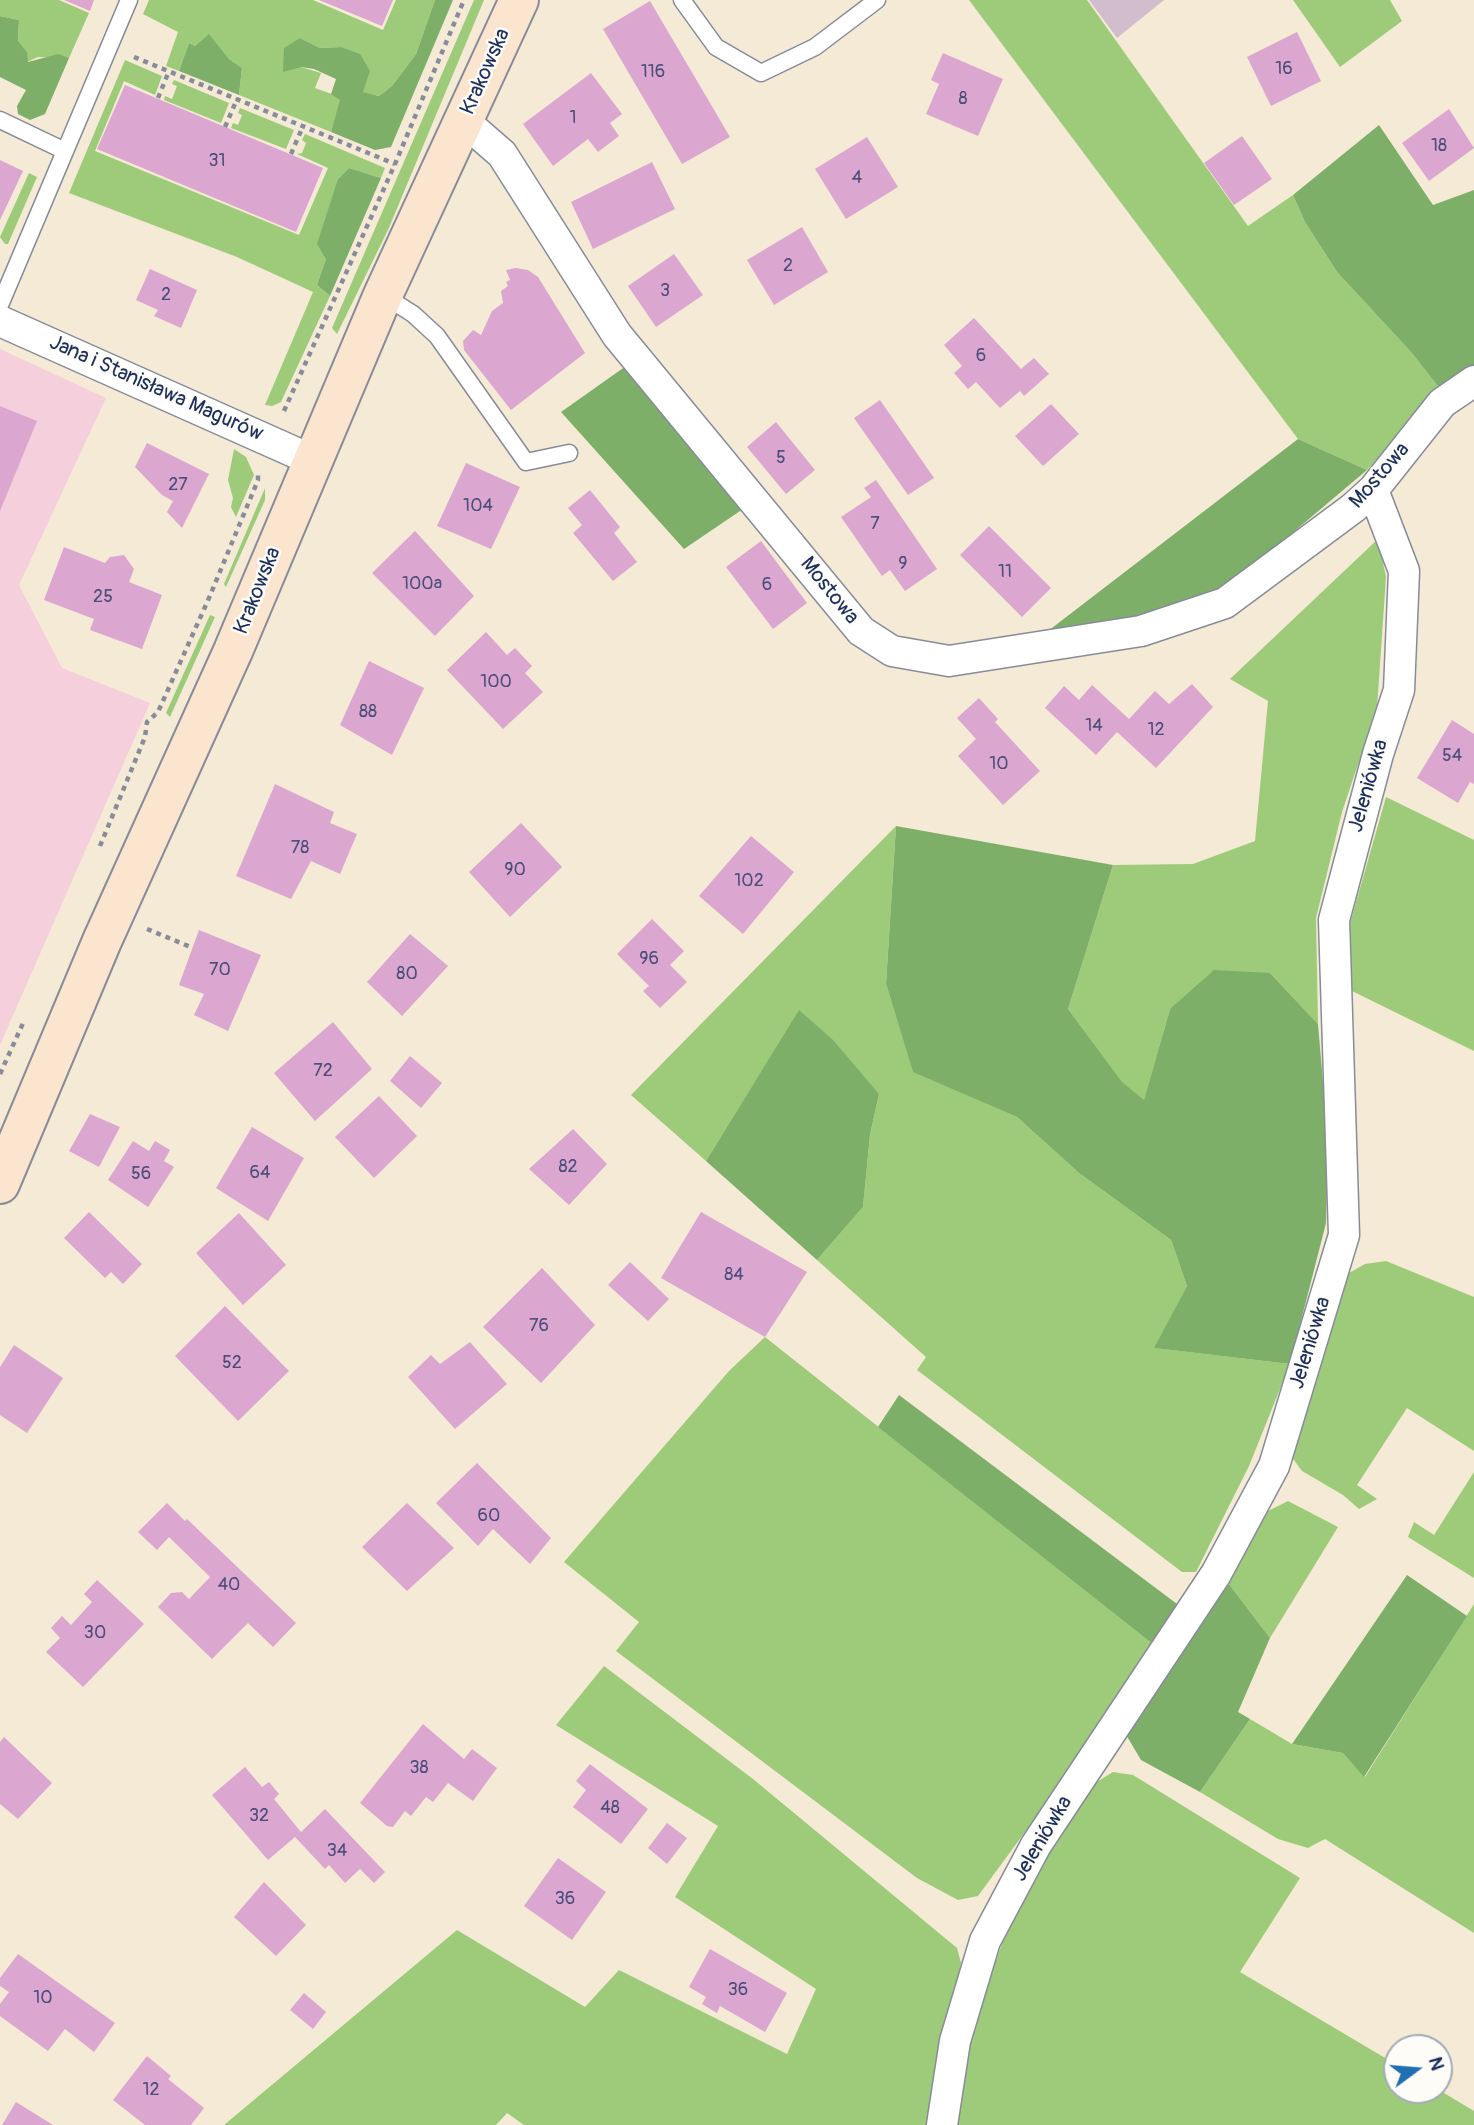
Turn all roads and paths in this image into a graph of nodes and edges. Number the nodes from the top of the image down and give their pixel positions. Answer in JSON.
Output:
{"nodes":[{"id":1,"x":129,"y":0,"type":"edge"},
{"id":2,"x":464,"y":0,"type":"edge"},
{"id":3,"x":519,"y":0,"type":"edge"},
{"id":4,"x":682,"y":0,"type":"edge"},
{"id":5,"x":877,"y":0,"type":"edge"},
{"id":6,"x":123,"y":53,"type":"dead end"},
{"id":7,"x":169,"y":71,"type":"junction"},
{"id":8,"x":158,"y":98,"type":"dead end"},
{"id":9,"x":237,"y":99,"type":"junction"},
{"id":10,"x":0,"y":120,"type":"edge"},
{"id":11,"x":464,"y":121,"type":"junction"},
{"id":12,"x":303,"y":125,"type":"junction"},
{"id":13,"x":225,"y":127,"type":"dead end"},
{"id":14,"x":65,"y":151,"type":"junction"},
{"id":15,"x":290,"y":154,"type":"dead end"},
{"id":16,"x":395,"y":164,"type":"junction"},
{"id":17,"x":383,"y":295,"type":"junction"},
{"id":18,"x":0,"y":304,"type":"edge"},
{"id":19,"x":0,"y":321,"type":"edge"},
{"id":20,"x":1474,"y":381,"type":"edge"},
{"id":21,"x":285,"y":408,"type":"dead end"},
{"id":22,"x":569,"y":453,"type":"dead end"},
{"id":23,"x":312,"y":460,"type":"junction"},
{"id":24,"x":257,"y":466,"type":"dead end"},
{"id":25,"x":1373,"y":490,"type":"junction"},
{"id":26,"x":99,"y":847,"type":"dead end"},
{"id":27,"x":147,"y":929,"type":"dead end"},
{"id":28,"x":193,"y":948,"type":"dead end"},
{"id":29,"x":28,"y":1012,"type":"dead end"},
{"id":30,"x":0,"y":1074,"type":"edge"},
{"id":31,"x":0,"y":1184,"type":"edge"},
{"id":32,"x":942,"y":2125,"type":"edge"}],
"edges":[{"from":1,"to":14,"type":"lane"},
{"from":2,"to":16,"type":"path"},
{"from":3,"to":11,"type":"main road","name":"Krakowska"},
{"from":4,"to":5,"type":"lane"},
{"from":6,"to":7,"type":"path"},
{"from":7,"to":8,"type":"path"},
{"from":7,"to":9,"type":"path"},
{"from":9,"to":12,"type":"path"},
{"from":9,"to":13,"type":"path"},
{"from":10,"to":14,"type":"lane"},
{"from":11,"to":17,"type":"main road","name":"Krakowska"},
{"from":11,"to":25,"type":"street","name":"Mostowa"},
{"from":12,"to":15,"type":"path"},
{"from":12,"to":16,"type":"path"},
{"from":14,"to":18,"type":"lane"},
{"from":16,"to":21,"type":"path"},
{"from":17,"to":22,"type":"lane"},
{"from":17,"to":23,"type":"main road","name":"Krakowska"},
{"from":19,"to":23,"type":"street","name":"Jana i Stanisława Magurów"},
{"from":20,"to":25,"type":"street","name":"Mostowa"},
{"from":23,"to":31,"type":"main road","name":"Krakowska"},
{"from":24,"to":26,"type":"path"},
{"from":25,"to":32,"type":"street","name":"Jeleniówka"},
{"from":27,"to":28,"type":"path"},
{"from":29,"to":30,"type":"path"}]}
